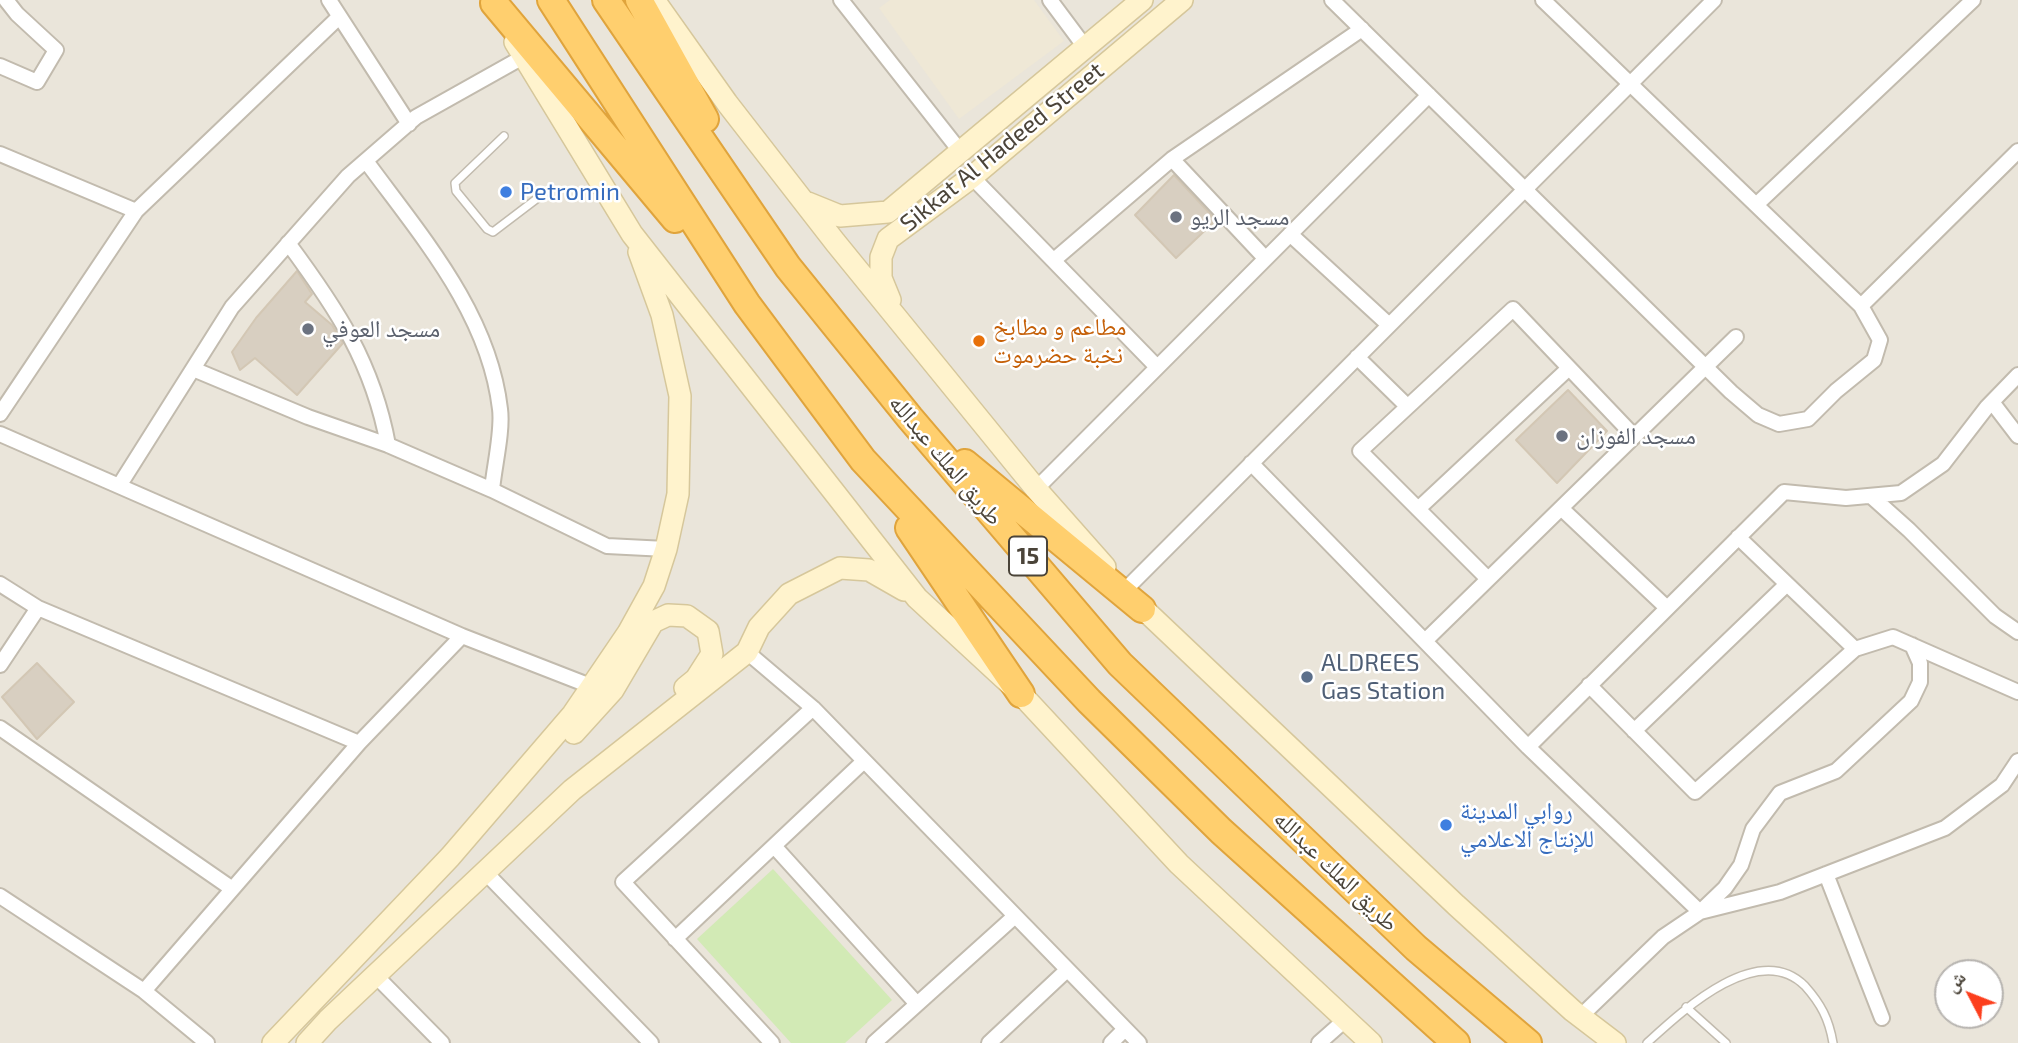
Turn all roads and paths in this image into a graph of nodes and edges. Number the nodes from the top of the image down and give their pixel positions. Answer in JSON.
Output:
{"nodes":[{"id":1,"x":6,"y":0,"type":"edge"},
{"id":2,"x":329,"y":0,"type":"edge"},
{"id":3,"x":551,"y":0,"type":"edge"},
{"id":4,"x":606,"y":0,"type":"edge"},
{"id":5,"x":639,"y":0,"type":"edge"},
{"id":6,"x":654,"y":0,"type":"edge"},
{"id":7,"x":1050,"y":0,"type":"edge"},
{"id":8,"x":1142,"y":0,"type":"edge"},
{"id":9,"x":1182,"y":0,"type":"edge"},
{"id":10,"x":1332,"y":0,"type":"edge"},
{"id":11,"x":1542,"y":0,"type":"edge"},
{"id":12,"x":1714,"y":0,"type":"edge"},
{"id":13,"x":1973,"y":0,"type":"edge"},
{"id":14,"x":843,"y":1,"type":"edge"},
{"id":15,"x":493,"y":2,"type":"edge"},
{"id":16,"x":339,"y":18,"type":"junction"},
{"id":17,"x":1362,"y":29,"type":"junction"},
{"id":18,"x":1085,"y":47,"type":"junction"},
{"id":19,"x":523,"y":57,"type":"junction"},
{"id":20,"x":0,"y":66,"type":"edge"},
{"id":21,"x":1630,"y":84,"type":"junction"},
{"id":22,"x":1429,"y":95,"type":"junction"},
{"id":23,"x":409,"y":124,"type":"junction"},
{"id":24,"x":504,"y":136,"type":"dead end"},
{"id":25,"x":960,"y":151,"type":"junction"},
{"id":26,"x":2018,"y":151,"type":"edge"},
{"id":27,"x":1,"y":157,"type":"edge"},
{"id":28,"x":1172,"y":159,"type":"junction"},
{"id":29,"x":366,"y":160,"type":"junction"},
{"id":30,"x":972,"y":177,"type":"junction"},
{"id":31,"x":1525,"y":189,"type":"junction"},
{"id":32,"x":543,"y":194,"type":"dead end"},
{"id":33,"x":808,"y":204,"type":"junction"},
{"id":34,"x":1756,"y":205,"type":"junction"},
{"id":35,"x":136,"y":211,"type":"junction"},
{"id":36,"x":895,"y":220,"type":"junction"},
{"id":37,"x":632,"y":234,"type":"junction"},
{"id":38,"x":1290,"y":234,"type":"junction"},
{"id":39,"x":289,"y":243,"type":"junction"},
{"id":40,"x":1265,"y":258,"type":"junction"},
{"id":41,"x":1054,"y":260,"type":"junction"},
{"id":42,"x":788,"y":267,"type":"junction"},
{"id":43,"x":747,"y":304,"type":"junction"},
{"id":44,"x":1861,"y":306,"type":"junction"},
{"id":45,"x":899,"y":321,"type":"junction"},
{"id":46,"x":1389,"y":325,"type":"junction"},
{"id":47,"x":1736,"y":337,"type":"dead end"},
{"id":48,"x":1357,"y":357,"type":"junction"},
{"id":49,"x":1707,"y":366,"type":"junction"},
{"id":50,"x":1157,"y":367,"type":"junction"},
{"id":51,"x":1569,"y":368,"type":"junction"},
{"id":52,"x":193,"y":369,"type":"junction"},
{"id":53,"x":2018,"y":375,"type":"edge"},
{"id":54,"x":1992,"y":402,"type":"junction"},
{"id":55,"x":1407,"y":406,"type":"junction"},
{"id":56,"x":0,"y":414,"type":"edge"},
{"id":57,"x":910,"y":418,"type":"junction"},
{"id":58,"x":0,"y":434,"type":"edge"},
{"id":59,"x":1633,"y":436,"type":"junction"},
{"id":60,"x":2018,"y":436,"type":"edge"},
{"id":61,"x":387,"y":445,"type":"junction"},
{"id":62,"x":863,"y":460,"type":"junction"},
{"id":63,"x":1251,"y":463,"type":"junction"},
{"id":64,"x":119,"y":486,"type":"junction"},
{"id":65,"x":1036,"y":489,"type":"junction"},
{"id":66,"x":492,"y":490,"type":"junction"},
{"id":67,"x":1871,"y":496,"type":"junction"},
{"id":68,"x":1561,"y":508,"type":"junction"},
{"id":69,"x":1418,"y":509,"type":"junction"},
{"id":70,"x":1738,"y":537,"type":"junction"},
{"id":71,"x":666,"y":549,"type":"junction"},
{"id":72,"x":1488,"y":579,"type":"junction"},
{"id":73,"x":0,"y":584,"type":"edge"},
{"id":74,"x":1787,"y":584,"type":"junction"},
{"id":75,"x":917,"y":598,"type":"junction"},
{"id":76,"x":1133,"y":599,"type":"junction"},
{"id":77,"x":38,"y":608,"type":"junction"},
{"id":78,"x":1667,"y":608,"type":"junction"},
{"id":79,"x":2018,"y":632,"type":"edge"},
{"id":80,"x":462,"y":636,"type":"junction"},
{"id":81,"x":1425,"y":642,"type":"junction"},
{"id":82,"x":1912,"y":645,"type":"junction"},
{"id":83,"x":1855,"y":649,"type":"junction"},
{"id":84,"x":747,"y":652,"type":"junction"},
{"id":85,"x":0,"y":665,"type":"edge"},
{"id":86,"x":1589,"y":685,"type":"junction"},
{"id":87,"x":593,"y":687,"type":"junction"},
{"id":88,"x":2018,"y":691,"type":"edge"},
{"id":89,"x":1021,"y":694,"type":"junction"},
{"id":90,"x":813,"y":708,"type":"junction"},
{"id":91,"x":0,"y":728,"type":"edge"},
{"id":92,"x":1634,"y":731,"type":"junction"},
{"id":93,"x":359,"y":743,"type":"junction"},
{"id":94,"x":1528,"y":747,"type":"junction"},
{"id":95,"x":864,"y":761,"type":"junction"},
{"id":96,"x":2018,"y":761,"type":"edge"},
{"id":97,"x":572,"y":790,"type":"junction"},
{"id":98,"x":495,"y":805,"type":"junction"},
{"id":99,"x":774,"y":846,"type":"junction"},
{"id":100,"x":485,"y":872,"type":"junction"},
{"id":101,"x":1826,"y":874,"type":"junction"},
{"id":102,"x":231,"y":888,"type":"junction"},
{"id":103,"x":0,"y":896,"type":"edge"},
{"id":104,"x":1700,"y":912,"type":"junction"},
{"id":105,"x":1015,"y":916,"type":"junction"},
{"id":106,"x":676,"y":939,"type":"junction"},
{"id":107,"x":1067,"y":970,"type":"junction"},
{"id":108,"x":375,"y":975,"type":"junction"},
{"id":109,"x":144,"y":992,"type":"junction"},
{"id":110,"x":917,"y":1004,"type":"junction"},
{"id":111,"x":1686,"y":1007,"type":"junction"},
{"id":112,"x":1580,"y":1017,"type":"junction"},
{"id":113,"x":1882,"y":1018,"type":"dead end"},
{"id":114,"x":328,"y":1020,"type":"junction"},
{"id":115,"x":1345,"y":1020,"type":"junction"},
{"id":116,"x":1125,"y":1029,"type":"junction"},
{"id":117,"x":207,"y":1043,"type":"edge"},
{"id":118,"x":273,"y":1043,"type":"edge"},
{"id":119,"x":307,"y":1043,"type":"edge"},
{"id":120,"x":315,"y":1043,"type":"edge"},
{"id":121,"x":442,"y":1043,"type":"edge"},
{"id":122,"x":651,"y":1043,"type":"edge"},
{"id":123,"x":772,"y":1043,"type":"edge"},
{"id":124,"x":874,"y":1043,"type":"edge"},
{"id":125,"x":989,"y":1043,"type":"edge"},
{"id":126,"x":1111,"y":1043,"type":"edge"},
{"id":127,"x":1139,"y":1043,"type":"edge"},
{"id":128,"x":1319,"y":1043,"type":"edge"},
{"id":129,"x":1371,"y":1043,"type":"edge"},
{"id":130,"x":1456,"y":1043,"type":"edge"},
{"id":131,"x":1528,"y":1043,"type":"edge"},
{"id":132,"x":1615,"y":1043,"type":"edge"},
{"id":133,"x":1647,"y":1043,"type":"edge"},
{"id":134,"x":1726,"y":1043,"type":"edge"},
{"id":135,"x":1833,"y":1043,"type":"edge"}],
"edges":[{"from":1,"to":20,"type":"street"},
{"from":2,"to":16,"type":"street"},
{"from":3,"to":43,"type":"highway","name":"طريق الملك عبدالله","number":"15"},
{"from":4,"to":42,"type":"highway","name":"طريق الملك عبدالله","number":"15"},
{"from":5,"to":42,"type":"highway"},
{"from":6,"to":33,"type":"main road"},
{"from":7,"to":18,"type":"street"},
{"from":8,"to":18,"type":"main road","name":"Sikkat Al Hadeed Street"},
{"from":9,"to":30,"type":"main road","name":"Sikkat Al Hadeed Street"},
{"from":10,"to":17,"type":"street"},
{"from":11,"to":21,"type":"street"},
{"from":12,"to":21,"type":"street"},
{"from":13,"to":34,"type":"street"},
{"from":14,"to":25,"type":"street"},
{"from":15,"to":19,"type":"main road"},
{"from":15,"to":43,"type":"highway"},
{"from":16,"to":23,"type":"street"},
{"from":16,"to":35,"type":"street"},
{"from":17,"to":22,"type":"street"},
{"from":17,"to":28,"type":"street"},
{"from":18,"to":25,"type":"main road","name":"Sikkat Al Hadeed Street"},
{"from":19,"to":23,"type":"street"},
{"from":19,"to":37,"type":"main road"},
{"from":21,"to":31,"type":"street"},
{"from":21,"to":34,"type":"street"},
{"from":22,"to":31,"type":"street"},
{"from":22,"to":38,"type":"street"},
{"from":23,"to":29,"type":"street"},
{"from":24,"to":32,"type":"lane"},
{"from":25,"to":36,"type":"main road","name":"Sikkat Al Hadeed Street"},
{"from":26,"to":44,"type":"street"},
{"from":27,"to":35,"type":"street"},
{"from":28,"to":40,"type":"street"},
{"from":28,"to":41,"type":"street"},
{"from":29,"to":39,"type":"street"},
{"from":29,"to":66,"type":"street"},
{"from":30,"to":36,"type":"main road","name":"Sikkat Al Hadeed Street"},
{"from":30,"to":41,"type":"street"},
{"from":31,"to":46,"type":"street"},
{"from":31,"to":49,"type":"street"},
{"from":33,"to":36,"type":"main road","name":"Sikkat Al Hadeed Street"},
{"from":33,"to":45,"type":"main road"},
{"from":34,"to":44,"type":"street"},
{"from":35,"to":56,"type":"street"},
{"from":36,"to":45,"type":"main road","name":"Sikkat Al Hadeed Street"},
{"from":37,"to":71,"type":"main road"},
{"from":37,"to":75,"type":"main road"},
{"from":38,"to":40,"type":"street"},
{"from":38,"to":46,"type":"street"},
{"from":39,"to":52,"type":"street"},
{"from":39,"to":61,"type":"street"},
{"from":40,"to":50,"type":"street"},
{"from":41,"to":50,"type":"street"},
{"from":42,"to":57,"type":"highway","name":"طريق الملك عبدالله","number":"15"},
{"from":43,"to":62,"type":"highway","name":"طريق الملك عبدالله","number":"15"},
{"from":44,"to":49,"type":"street"},
{"from":45,"to":65,"type":"main road"},
{"from":46,"to":48,"type":"street"},
{"from":47,"to":49,"type":"street"},
{"from":48,"to":55,"type":"street"},
{"from":48,"to":63,"type":"street"},
{"from":49,"to":59,"type":"street"},
{"from":50,"to":65,"type":"street"},
{"from":51,"to":55,"type":"street"},
{"from":51,"to":59,"type":"street"},
{"from":51,"to":69,"type":"street"},
{"from":52,"to":61,"type":"street"},
{"from":52,"to":64,"type":"street"},
{"from":53,"to":54,"type":"street"},
{"from":54,"to":60,"type":"street"},
{"from":54,"to":67,"type":"street"},
{"from":55,"to":69,"type":"street"},
{"from":57,"to":76,"type":"highway"},
{"from":57,"to":131,"type":"highway","name":"طريق الملك عبدالله","number":"15"},
{"from":58,"to":64,"type":"street"},
{"from":59,"to":68,"type":"street"},
{"from":61,"to":66,"type":"street"},
{"from":62,"to":89,"type":"highway"},
{"from":62,"to":130,"type":"highway","name":"طريق الملك عبدالله","number":"15"},
{"from":63,"to":76,"type":"street"},
{"from":63,"to":81,"type":"street"},
{"from":64,"to":80,"type":"street"},
{"from":65,"to":76,"type":"main road"},
{"from":66,"to":71,"type":"street"},
{"from":67,"to":70,"type":"street"},
{"from":67,"to":79,"type":"street"},
{"from":68,"to":72,"type":"street"},
{"from":68,"to":78,"type":"street"},
{"from":69,"to":72,"type":"street"},
{"from":70,"to":74,"type":"street"},
{"from":70,"to":78,"type":"street"},
{"from":71,"to":87,"type":"main road"},
{"from":72,"to":81,"type":"street"},
{"from":73,"to":77,"type":"street"},
{"from":74,"to":83,"type":"street"},
{"from":74,"to":92,"type":"street"},
{"from":75,"to":84,"type":"main road"},
{"from":75,"to":89,"type":"main road"},
{"from":76,"to":112,"type":"main road"},
{"from":77,"to":85,"type":"street"},
{"from":77,"to":93,"type":"street"},
{"from":78,"to":86,"type":"street"},
{"from":80,"to":87,"type":"street"},
{"from":80,"to":93,"type":"street"},
{"from":81,"to":94,"type":"street"},
{"from":82,"to":83,"type":"street"},
{"from":82,"to":88,"type":"street"},
{"from":82,"to":104,"type":"street"},
{"from":83,"to":92,"type":"street"},
{"from":84,"to":90,"type":"street"},
{"from":84,"to":97,"type":"main road"},
{"from":86,"to":92,"type":"street"},
{"from":86,"to":94,"type":"street"},
{"from":87,"to":98,"type":"main road"},
{"from":89,"to":115,"type":"main road"},
{"from":90,"to":95,"type":"street"},
{"from":90,"to":106,"type":"street"},
{"from":91,"to":102,"type":"street"},
{"from":93,"to":102,"type":"street"},
{"from":94,"to":104,"type":"street"},
{"from":95,"to":99,"type":"street"},
{"from":95,"to":105,"type":"street"},
{"from":96,"to":101,"type":"street"},
{"from":97,"to":98,"type":"main road"},
{"from":97,"to":100,"type":"main road"},
{"from":98,"to":118,"type":"main road"},
{"from":99,"to":106,"type":"street"},
{"from":99,"to":110,"type":"street"},
{"from":100,"to":108,"type":"main road"},
{"from":100,"to":122,"type":"street"},
{"from":101,"to":104,"type":"street"},
{"from":101,"to":113,"type":"street"},
{"from":102,"to":109,"type":"street"},
{"from":103,"to":109,"type":"street"},
{"from":104,"to":112,"type":"street"},
{"from":105,"to":107,"type":"street"},
{"from":105,"to":110,"type":"street"},
{"from":106,"to":123,"type":"street"},
{"from":107,"to":116,"type":"street"},
{"from":107,"to":125,"type":"street"},
{"from":108,"to":114,"type":"main road"},
{"from":108,"to":121,"type":"street"},
{"from":109,"to":117,"type":"street"},
{"from":110,"to":124,"type":"street"},
{"from":111,"to":133,"type":"lane"},
{"from":111,"to":134,"type":"lane"},
{"from":111,"to":135,"type":"lane"},
{"from":112,"to":132,"type":"main road"},
{"from":114,"to":119,"type":"main road"},
{"from":114,"to":120,"type":"street"},
{"from":115,"to":128,"type":"street"},
{"from":115,"to":129,"type":"main road"},
{"from":116,"to":126,"type":"street"},
{"from":116,"to":127,"type":"street"}]}
